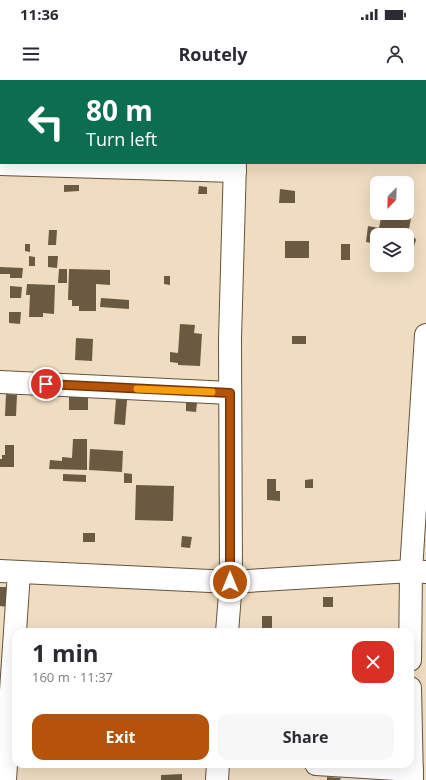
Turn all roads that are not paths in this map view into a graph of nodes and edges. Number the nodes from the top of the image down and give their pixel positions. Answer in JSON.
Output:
{"nodes":[{"id":1,"x":0,"y":164,"type":"edge"},
{"id":2,"x":235,"y":167,"type":"edge"},
{"id":3,"x":426,"y":335,"type":"edge"},
{"id":4,"x":0,"y":382,"type":"edge"},
{"id":5,"x":230,"y":393,"type":"junction"},
{"id":6,"x":10,"y":572,"type":"edge"},
{"id":7,"x":418,"y":572,"type":"edge"},
{"id":8,"x":230,"y":582,"type":"junction"},
{"id":9,"x":227,"y":628,"type":"edge"},
{"id":10,"x":413,"y":628,"type":"edge"},
{"id":11,"x":7,"y":748,"type":"edge"},
{"id":12,"x":218,"y":768,"type":"edge"},
{"id":13,"x":351,"y":768,"type":"edge"},
{"id":14,"x":412,"y":775,"type":"edge"},
{"id":15,"x":5,"y":780,"type":"edge"},
{"id":16,"x":217,"y":780,"type":"edge"}],
"edges":[{"from":1,"to":2,"type":"street"},
{"from":2,"to":5,"type":"street"},
{"from":3,"to":7,"type":"street"},
{"from":4,"to":5,"type":"street"},
{"from":5,"to":8,"type":"street"},
{"from":6,"to":8,"type":"street"},
{"from":6,"to":11,"type":"street"},
{"from":7,"to":8,"type":"street"},
{"from":7,"to":10,"type":"street"},
{"from":8,"to":9,"type":"street"},
{"from":11,"to":15,"type":"street"},
{"from":12,"to":16,"type":"street"},
{"from":13,"to":14,"type":"street"}]}
